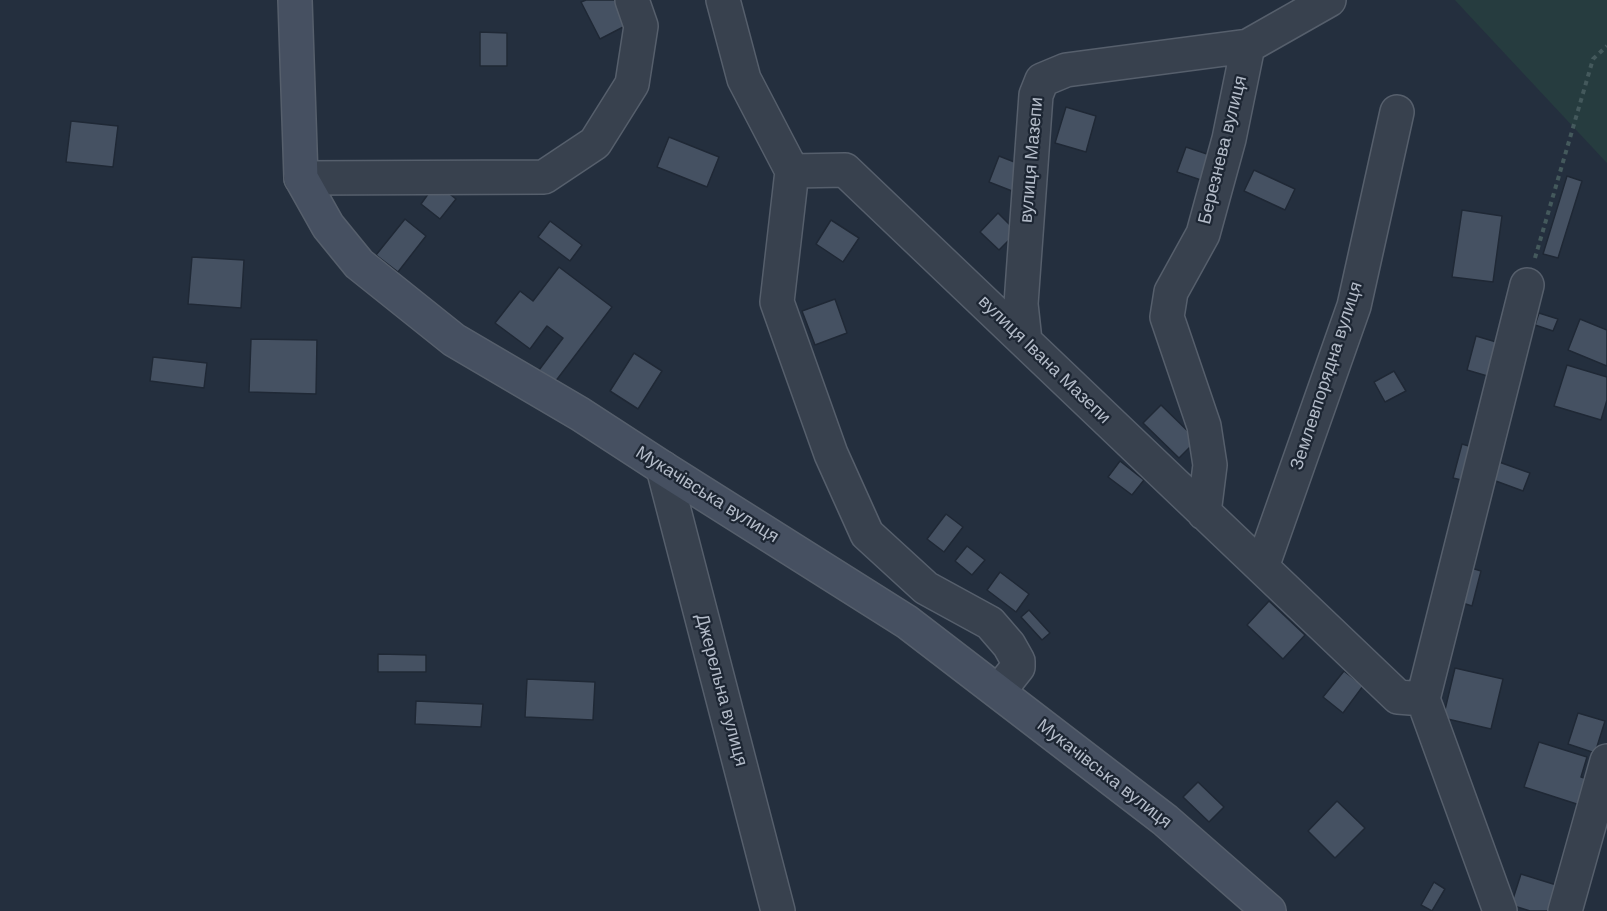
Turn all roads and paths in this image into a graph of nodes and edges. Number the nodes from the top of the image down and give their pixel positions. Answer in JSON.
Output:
{"nodes":[{"id":1,"x":295,"y":0,"type":"edge"},
{"id":2,"x":632,"y":0,"type":"edge"},
{"id":3,"x":723,"y":0,"type":"edge"},
{"id":4,"x":1329,"y":0,"type":"edge"},
{"id":5,"x":1248,"y":46,"type":"junction"},
{"id":6,"x":1607,"y":46,"type":"edge"},
{"id":7,"x":1397,"y":112,"type":"dead end"},
{"id":8,"x":792,"y":171,"type":"junction"},
{"id":9,"x":301,"y":178,"type":"junction"},
{"id":10,"x":1527,"y":285,"type":"joint"},
{"id":11,"x":1025,"y":341,"type":"junction"},
{"id":12,"x":663,"y":468,"type":"junction"},
{"id":13,"x":1204,"y":513,"type":"junction"},
{"id":14,"x":1262,"y":567,"type":"junction"},
{"id":15,"x":999,"y":692,"type":"junction"},
{"id":16,"x":1422,"y":699,"type":"junction"},
{"id":17,"x":1607,"y":761,"type":"edge"},
{"id":18,"x":778,"y":911,"type":"edge"},
{"id":19,"x":1269,"y":911,"type":"edge"},
{"id":20,"x":1500,"y":911,"type":"edge"},
{"id":21,"x":1565,"y":911,"type":"edge"}],
"edges":[{"from":1,"to":9,"type":"street","name":"Мукачівська вулиця"},
{"from":2,"to":9,"type":"street"},
{"from":3,"to":8,"type":"street"},
{"from":4,"to":5,"type":"street"},
{"from":5,"to":11,"type":"street","name":"вулиця Мазепи"},
{"from":5,"to":13,"type":"street","name":"Березнева вулиця"},
{"from":6,"to":10,"type":"path"},
{"from":7,"to":14,"type":"street","name":"Землевпорядна вулиця"},
{"from":8,"to":11,"type":"street","name":"вулиця Івана Мазепи"},
{"from":8,"to":15,"type":"street"},
{"from":9,"to":12,"type":"street","name":"Мукачівська вулиця"},
{"from":10,"to":16,"type":"street"},
{"from":11,"to":13,"type":"street","name":"вулиця Івана Мазепи"},
{"from":12,"to":15,"type":"street","name":"Мукачівська вулиця"},
{"from":12,"to":18,"type":"street","name":"Джерельна вулиця"},
{"from":13,"to":14,"type":"street","name":"вулиця Івана Мазепи"},
{"from":14,"to":16,"type":"street","name":"вулиця Івана Мазепи"},
{"from":15,"to":19,"type":"street","name":"Мукачівська вулиця"},
{"from":16,"to":20,"type":"street"},
{"from":17,"to":21,"type":"street"}]}
